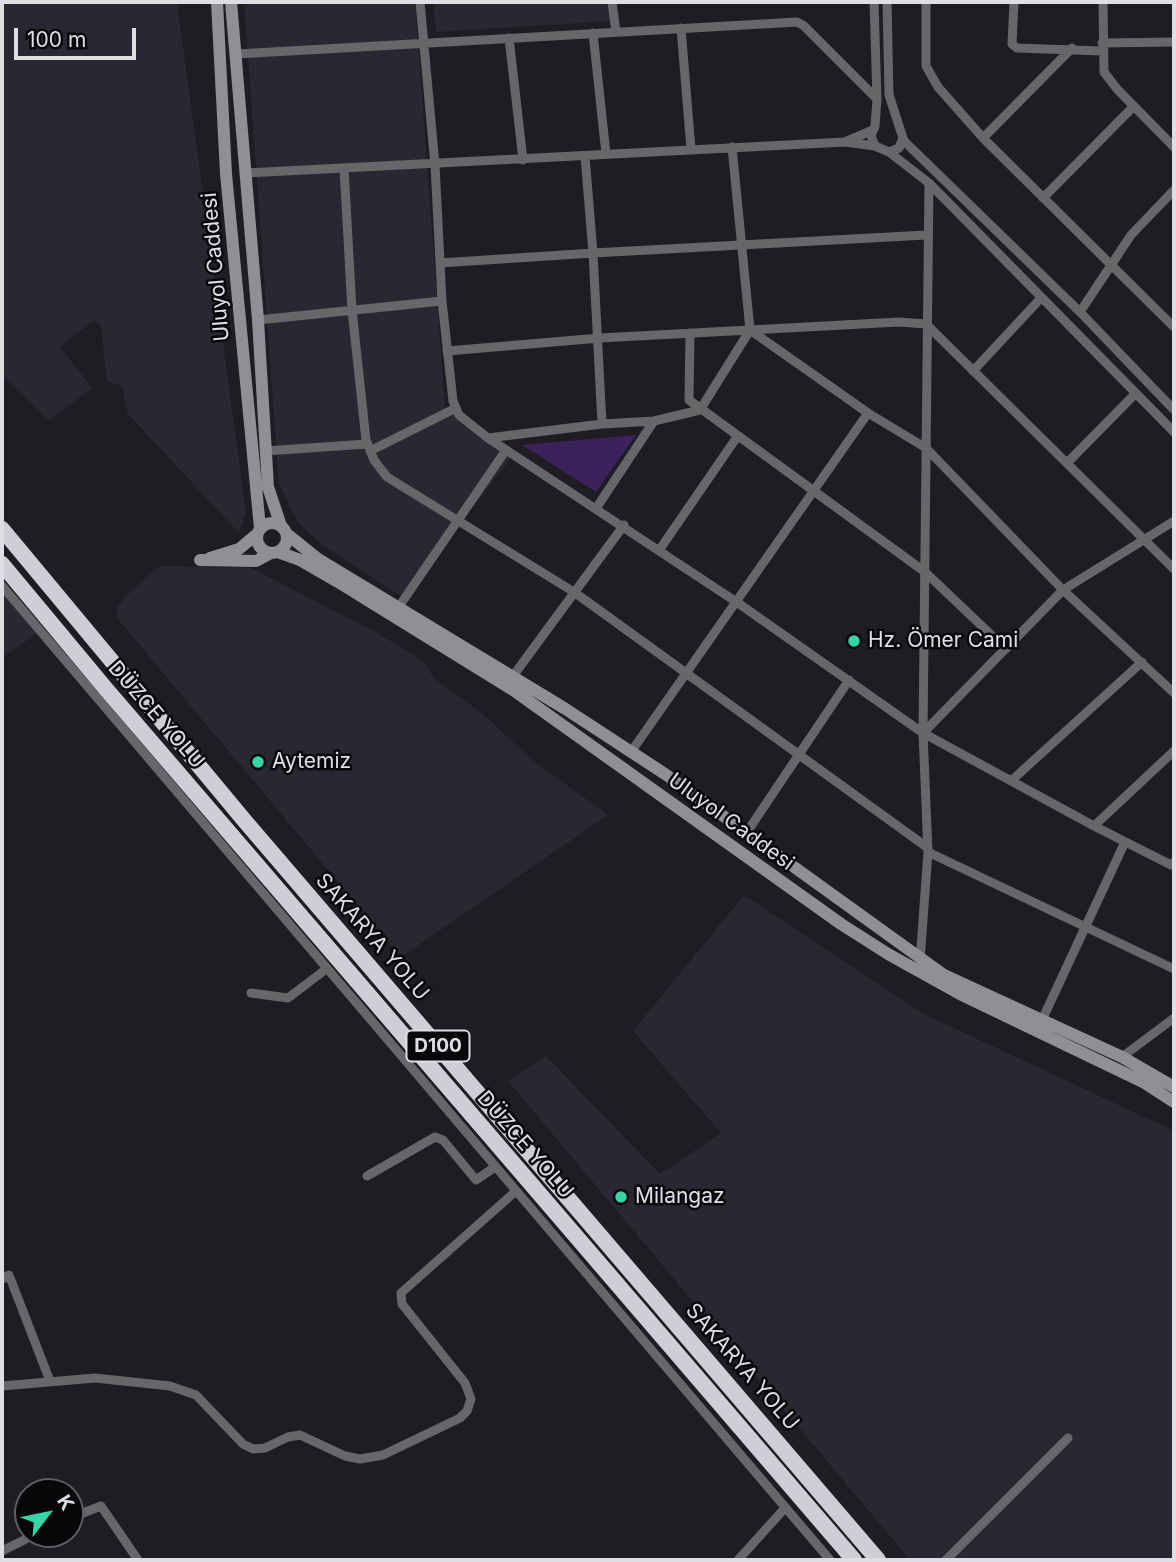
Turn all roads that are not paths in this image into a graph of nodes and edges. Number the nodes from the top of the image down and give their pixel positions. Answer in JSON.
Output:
{"nodes":[{"id":1,"x":216,"y":2,"type":"edge"},
{"id":2,"x":231,"y":2,"type":"edge"},
{"id":3,"x":420,"y":2,"type":"edge"},
{"id":4,"x":612,"y":2,"type":"edge"},
{"id":5,"x":874,"y":2,"type":"edge"},
{"id":6,"x":887,"y":2,"type":"edge"},
{"id":7,"x":926,"y":2,"type":"edge"},
{"id":8,"x":1014,"y":2,"type":"edge"},
{"id":9,"x":1103,"y":2,"type":"edge"},
{"id":10,"x":681,"y":29,"type":"junction"},
{"id":11,"x":615,"y":32,"type":"junction"},
{"id":12,"x":593,"y":33,"type":"junction"},
{"id":13,"x":509,"y":38,"type":"junction"},
{"id":14,"x":1174,"y":42,"type":"edge"},
{"id":15,"x":424,"y":43,"type":"junction"},
{"id":16,"x":1102,"y":47,"type":"junction"},
{"id":17,"x":1072,"y":48,"type":"junction"},
{"id":18,"x":237,"y":54,"type":"junction"},
{"id":19,"x":877,"y":99,"type":"junction"},
{"id":20,"x":1134,"y":106,"type":"junction"},
{"id":21,"x":896,"y":123,"type":"junction"},
{"id":22,"x":874,"y":128,"type":"junction"},
{"id":23,"x":983,"y":138,"type":"junction"},
{"id":24,"x":903,"y":140,"type":"junction"},
{"id":25,"x":845,"y":142,"type":"junction"},
{"id":26,"x":875,"y":146,"type":"junction"},
{"id":27,"x":732,"y":147,"type":"junction"},
{"id":28,"x":1174,"y":147,"type":"edge"},
{"id":29,"x":691,"y":149,"type":"junction"},
{"id":30,"x":889,"y":152,"type":"junction"},
{"id":31,"x":606,"y":155,"type":"junction"},
{"id":32,"x":585,"y":156,"type":"junction"},
{"id":33,"x":523,"y":160,"type":"junction"},
{"id":34,"x":435,"y":165,"type":"junction"},
{"id":35,"x":344,"y":169,"type":"junction"},
{"id":36,"x":246,"y":173,"type":"junction"},
{"id":37,"x":929,"y":183,"type":"junction"},
{"id":38,"x":1174,"y":190,"type":"edge"},
{"id":39,"x":1043,"y":198,"type":"junction"},
{"id":40,"x":926,"y":235,"type":"junction"},
{"id":41,"x":741,"y":245,"type":"junction"},
{"id":42,"x":593,"y":253,"type":"junction"},
{"id":43,"x":440,"y":263,"type":"junction"},
{"id":44,"x":1110,"y":263,"type":"junction"},
{"id":45,"x":1041,"y":298,"type":"junction"},
{"id":46,"x":442,"y":301,"type":"junction"},
{"id":47,"x":1174,"y":309,"type":"edge"},
{"id":48,"x":352,"y":310,"type":"junction"},
{"id":49,"x":1080,"y":312,"type":"junction"},
{"id":50,"x":1166,"y":318,"type":"junction"},
{"id":51,"x":258,"y":320,"type":"junction"},
{"id":52,"x":926,"y":324,"type":"junction"},
{"id":53,"x":1174,"y":327,"type":"edge"},
{"id":54,"x":750,"y":330,"type":"junction"},
{"id":55,"x":690,"y":333,"type":"junction"},
{"id":56,"x":600,"y":338,"type":"junction"},
{"id":57,"x":447,"y":351,"type":"junction"},
{"id":58,"x":973,"y":371,"type":"junction"},
{"id":59,"x":1136,"y":393,"type":"junction"},
{"id":60,"x":456,"y":408,"type":"junction"},
{"id":61,"x":700,"y":410,"type":"junction"},
{"id":62,"x":1174,"y":410,"type":"edge"},
{"id":63,"x":868,"y":413,"type":"junction"},
{"id":64,"x":654,"y":421,"type":"junction"},
{"id":65,"x":602,"y":424,"type":"junction"},
{"id":66,"x":1174,"y":432,"type":"edge"},
{"id":67,"x":737,"y":437,"type":"junction"},
{"id":68,"x":488,"y":438,"type":"junction"},
{"id":69,"x":369,"y":447,"type":"junction"},
{"id":70,"x":926,"y":448,"type":"junction"},
{"id":71,"x":506,"y":450,"type":"junction"},
{"id":72,"x":265,"y":451,"type":"junction"},
{"id":73,"x":1069,"y":463,"type":"junction"},
{"id":74,"x":811,"y":492,"type":"junction"},
{"id":75,"x":597,"y":507,"type":"junction"},
{"id":76,"x":456,"y":521,"type":"junction"},
{"id":77,"x":1174,"y":521,"type":"edge"},
{"id":78,"x":624,"y":525,"type":"junction"},
{"id":79,"x":2,"y":529,"type":"edge"},
{"id":80,"x":284,"y":530,"type":"junction"},
{"id":81,"x":258,"y":531,"type":"junction"},
{"id":82,"x":1144,"y":541,"type":"junction"},
{"id":83,"x":660,"y":550,"type":"junction"},
{"id":84,"x":275,"y":553,"type":"junction"},
{"id":85,"x":2,"y":564,"type":"edge"},
{"id":86,"x":1174,"y":569,"type":"edge"},
{"id":87,"x":925,"y":572,"type":"junction"},
{"id":88,"x":2,"y":586,"type":"edge"},
{"id":89,"x":1063,"y":590,"type":"junction"},
{"id":90,"x":574,"y":592,"type":"junction"},
{"id":91,"x":738,"y":603,"type":"junction"},
{"id":92,"x":398,"y":608,"type":"junction"},
{"id":93,"x":1006,"y":649,"type":"junction"},
{"id":94,"x":1142,"y":662,"type":"junction"},
{"id":95,"x":688,"y":674,"type":"junction"},
{"id":96,"x":513,"y":676,"type":"junction"},
{"id":97,"x":849,"y":680,"type":"junction"},
{"id":98,"x":1173,"y":690,"type":"edge"},
{"id":99,"x":923,"y":733,"type":"junction"},
{"id":100,"x":1174,"y":751,"type":"edge"},
{"id":101,"x":631,"y":752,"type":"junction"},
{"id":102,"x":798,"y":756,"type":"junction"},
{"id":103,"x":1011,"y":781,"type":"junction"},
{"id":104,"x":1094,"y":827,"type":"junction"},
{"id":105,"x":747,"y":832,"type":"junction"},
{"id":106,"x":1125,"y":842,"type":"junction"},
{"id":107,"x":928,"y":850,"type":"junction"},
{"id":108,"x":1173,"y":865,"type":"edge"},
{"id":109,"x":1085,"y":927,"type":"junction"},
{"id":110,"x":920,"y":959,"type":"junction"},
{"id":111,"x":1174,"y":969,"type":"edge"},
{"id":112,"x":325,"y":970,"type":"junction"},
{"id":113,"x":929,"y":976,"type":"junction"},
{"id":114,"x":251,"y":993,"type":"dead end"},
{"id":115,"x":1174,"y":1018,"type":"edge"},
{"id":116,"x":1042,"y":1020,"type":"junction"},
{"id":117,"x":1122,"y":1057,"type":"junction"},
{"id":118,"x":1174,"y":1087,"type":"edge"},
{"id":119,"x":1174,"y":1102,"type":"edge"},
{"id":120,"x":495,"y":1167,"type":"junction"},
{"id":121,"x":367,"y":1176,"type":"dead end"},
{"id":122,"x":516,"y":1191,"type":"junction"},
{"id":123,"x":2,"y":1279,"type":"edge"},
{"id":124,"x":50,"y":1381,"type":"junction"},
{"id":125,"x":2,"y":1386,"type":"edge"},
{"id":126,"x":1068,"y":1438,"type":"dead end"},
{"id":127,"x":785,"y":1508,"type":"junction"},
{"id":128,"x":84,"y":1513,"type":"edge"},
{"id":129,"x":138,"y":1560,"type":"edge"},
{"id":130,"x":738,"y":1560,"type":"edge"},
{"id":131,"x":830,"y":1560,"type":"edge"},
{"id":132,"x":854,"y":1560,"type":"edge"},
{"id":133,"x":878,"y":1560,"type":"edge"},
{"id":134,"x":946,"y":1560,"type":"edge"}],
"edges":[{"from":1,"to":81,"type":"main road","name":"Uluyol Caddesi"},
{"from":2,"to":18,"type":"main road","name":"Uluyol Caddesi"},
{"from":3,"to":15,"type":"street"},
{"from":4,"to":11,"type":"street"},
{"from":5,"to":19,"type":"street"},
{"from":6,"to":21,"type":"street"},
{"from":7,"to":23,"type":"street"},
{"from":8,"to":17,"type":"street"},
{"from":9,"to":16,"type":"street"},
{"from":10,"to":11,"type":"street"},
{"from":10,"to":19,"type":"street"},
{"from":10,"to":29,"type":"street"},
{"from":11,"to":12,"type":"street"},
{"from":12,"to":13,"type":"street"},
{"from":12,"to":31,"type":"street"},
{"from":13,"to":15,"type":"street"},
{"from":13,"to":33,"type":"street"},
{"from":14,"to":16,"type":"street"},
{"from":15,"to":18,"type":"street"},
{"from":15,"to":34,"type":"street"},
{"from":16,"to":17,"type":"street"},
{"from":16,"to":20,"type":"street"},
{"from":17,"to":23,"type":"street"},
{"from":18,"to":36,"type":"main road","name":"Uluyol Caddesi"},
{"from":19,"to":22,"type":"street"},
{"from":20,"to":28,"type":"street"},
{"from":20,"to":39,"type":"street"},
{"from":21,"to":22,"type":"street"},
{"from":21,"to":24,"type":"street"},
{"from":22,"to":25,"type":"street"},
{"from":22,"to":26,"type":"street"},
{"from":23,"to":39,"type":"street"},
{"from":24,"to":30,"type":"street"},
{"from":24,"to":49,"type":"street"},
{"from":25,"to":26,"type":"street"},
{"from":25,"to":27,"type":"street"},
{"from":26,"to":30,"type":"street"},
{"from":27,"to":29,"type":"street"},
{"from":27,"to":41,"type":"street"},
{"from":29,"to":31,"type":"street"},
{"from":30,"to":37,"type":"street"},
{"from":31,"to":32,"type":"street"},
{"from":32,"to":33,"type":"street"},
{"from":32,"to":42,"type":"street"},
{"from":33,"to":34,"type":"street"},
{"from":34,"to":35,"type":"street"},
{"from":34,"to":43,"type":"street"},
{"from":35,"to":36,"type":"street"},
{"from":35,"to":48,"type":"street"},
{"from":36,"to":51,"type":"main road","name":"Uluyol Caddesi"},
{"from":37,"to":40,"type":"street"},
{"from":37,"to":45,"type":"street"},
{"from":38,"to":44,"type":"street"},
{"from":39,"to":44,"type":"street"},
{"from":40,"to":41,"type":"street"},
{"from":40,"to":52,"type":"street"},
{"from":41,"to":42,"type":"street"},
{"from":41,"to":54,"type":"street"},
{"from":42,"to":43,"type":"street"},
{"from":42,"to":56,"type":"street"},
{"from":43,"to":46,"type":"street"},
{"from":44,"to":49,"type":"street"},
{"from":44,"to":50,"type":"street"},
{"from":45,"to":58,"type":"street"},
{"from":45,"to":59,"type":"street"},
{"from":46,"to":48,"type":"street"},
{"from":46,"to":57,"type":"street"},
{"from":47,"to":50,"type":"street"},
{"from":48,"to":51,"type":"street"},
{"from":48,"to":69,"type":"street"},
{"from":49,"to":62,"type":"street"},
{"from":50,"to":53,"type":"street"},
{"from":51,"to":72,"type":"main road","name":"Uluyol Caddesi"},
{"from":52,"to":54,"type":"street"},
{"from":52,"to":58,"type":"street"},
{"from":52,"to":70,"type":"street"},
{"from":54,"to":55,"type":"street"},
{"from":54,"to":61,"type":"street"},
{"from":54,"to":63,"type":"street"},
{"from":55,"to":56,"type":"street"},
{"from":55,"to":61,"type":"street"},
{"from":56,"to":57,"type":"street"},
{"from":56,"to":65,"type":"street"},
{"from":57,"to":60,"type":"street"},
{"from":58,"to":73,"type":"street"},
{"from":59,"to":66,"type":"street"},
{"from":59,"to":73,"type":"street"},
{"from":60,"to":68,"type":"street"},
{"from":60,"to":69,"type":"street"},
{"from":61,"to":64,"type":"street"},
{"from":61,"to":67,"type":"street"},
{"from":63,"to":70,"type":"street"},
{"from":63,"to":74,"type":"street"},
{"from":64,"to":65,"type":"street"},
{"from":64,"to":75,"type":"street"},
{"from":65,"to":68,"type":"street"},
{"from":67,"to":74,"type":"street"},
{"from":67,"to":83,"type":"street"},
{"from":68,"to":71,"type":"street"},
{"from":69,"to":72,"type":"street"},
{"from":69,"to":76,"type":"street"},
{"from":70,"to":87,"type":"street"},
{"from":70,"to":89,"type":"street"},
{"from":71,"to":75,"type":"street"},
{"from":71,"to":76,"type":"street"},
{"from":72,"to":80,"type":"main road","name":"Uluyol Caddesi"},
{"from":73,"to":82,"type":"street"},
{"from":74,"to":87,"type":"street"},
{"from":74,"to":91,"type":"street"},
{"from":75,"to":78,"type":"street"},
{"from":76,"to":90,"type":"street"},
{"from":76,"to":92,"type":"street"},
{"from":77,"to":82,"type":"street"},
{"from":78,"to":83,"type":"street"},
{"from":78,"to":90,"type":"street"},
{"from":79,"to":133,"type":"highway","name":"SAKARYA YOLU","number":"D100"},
{"from":80,"to":81,"type":"main road"},
{"from":80,"to":84,"type":"main road"},
{"from":80,"to":92,"type":"main road","name":"Uluyol Caddesi"},
{"from":81,"to":84,"type":"main road"},
{"from":81,"to":84,"type":"main road"},
{"from":82,"to":86,"type":"street"},
{"from":82,"to":89,"type":"street"},
{"from":83,"to":91,"type":"street"},
{"from":84,"to":113,"type":"main road","name":"Uluyol Caddesi"},
{"from":85,"to":132,"type":"highway","name":"DÜZCE YOLU","number":"D100"},
{"from":87,"to":93,"type":"street"},
{"from":87,"to":99,"type":"street"},
{"from":88,"to":112,"type":"street"},
{"from":89,"to":93,"type":"street"},
{"from":89,"to":94,"type":"street"},
{"from":90,"to":95,"type":"street"},
{"from":90,"to":96,"type":"street"},
{"from":91,"to":95,"type":"street"},
{"from":91,"to":97,"type":"street"},
{"from":92,"to":96,"type":"main road","name":"Uluyol Caddesi"},
{"from":93,"to":99,"type":"street"},
{"from":94,"to":98,"type":"street"},
{"from":94,"to":103,"type":"street"},
{"from":95,"to":101,"type":"street"},
{"from":95,"to":102,"type":"street"},
{"from":96,"to":101,"type":"main road","name":"Uluyol Caddesi"},
{"from":97,"to":99,"type":"street"},
{"from":97,"to":102,"type":"street"},
{"from":99,"to":103,"type":"street"},
{"from":99,"to":107,"type":"street"},
{"from":100,"to":104,"type":"street"},
{"from":101,"to":105,"type":"main road","name":"Uluyol Caddesi"},
{"from":102,"to":105,"type":"street"},
{"from":102,"to":107,"type":"street"},
{"from":103,"to":104,"type":"street"},
{"from":104,"to":106,"type":"street"},
{"from":105,"to":110,"type":"main road","name":"Uluyol Caddesi"},
{"from":106,"to":108,"type":"street"},
{"from":106,"to":109,"type":"street"},
{"from":107,"to":109,"type":"street"},
{"from":107,"to":110,"type":"street"},
{"from":109,"to":111,"type":"street"},
{"from":109,"to":116,"type":"street"},
{"from":110,"to":113,"type":"street"},
{"from":110,"to":116,"type":"main road","name":"Uluyol Caddesi"},
{"from":112,"to":114,"type":"street"},
{"from":112,"to":120,"type":"street"},
{"from":113,"to":119,"type":"main road","name":"Uluyol Caddesi"},
{"from":115,"to":117,"type":"street"},
{"from":116,"to":117,"type":"main road","name":"Uluyol Caddesi"},
{"from":117,"to":118,"type":"main road","name":"Uluyol Caddesi"},
{"from":120,"to":121,"type":"street"},
{"from":120,"to":122,"type":"street"},
{"from":122,"to":124,"type":"street"},
{"from":122,"to":127,"type":"street"},
{"from":123,"to":124,"type":"street"},
{"from":124,"to":125,"type":"street"},
{"from":126,"to":134,"type":"street"},
{"from":127,"to":130,"type":"street"},
{"from":127,"to":131,"type":"street"},
{"from":128,"to":129,"type":"street"}]}
